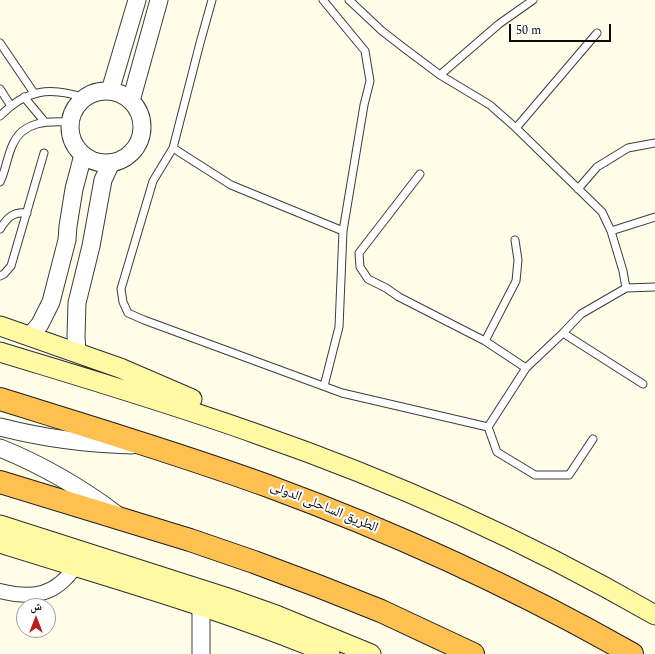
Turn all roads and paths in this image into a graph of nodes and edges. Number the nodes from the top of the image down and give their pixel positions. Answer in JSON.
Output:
{"nodes":[{"id":1,"x":137,"y":0,"type":"edge"},
{"id":2,"x":159,"y":0,"type":"edge"},
{"id":3,"x":212,"y":0,"type":"edge"},
{"id":4,"x":323,"y":0,"type":"edge"},
{"id":5,"x":349,"y":0,"type":"edge"},
{"id":6,"x":533,"y":0,"type":"edge"},
{"id":7,"x":597,"y":33,"type":"dead end"},
{"id":8,"x":0,"y":43,"type":"edge"},
{"id":9,"x":440,"y":75,"type":"junction"},
{"id":10,"x":0,"y":89,"type":"edge"},
{"id":11,"x":110,"y":91,"type":"junction"},
{"id":12,"x":34,"y":93,"type":"junction"},
{"id":13,"x":24,"y":97,"type":"junction"},
{"id":14,"x":84,"y":98,"type":"junction"},
{"id":15,"x":131,"y":101,"type":"junction"},
{"id":16,"x":11,"y":106,"type":"junction"},
{"id":17,"x":0,"y":116,"type":"edge"},
{"id":18,"x":44,"y":121,"type":"junction"},
{"id":19,"x":70,"y":122,"type":"junction"},
{"id":20,"x":516,"y":128,"type":"junction"},
{"id":21,"x":655,"y":143,"type":"edge"},
{"id":22,"x":173,"y":148,"type":"junction"},
{"id":23,"x":44,"y":153,"type":"dead end"},
{"id":24,"x":83,"y":155,"type":"junction"},
{"id":25,"x":111,"y":163,"type":"junction"},
{"id":26,"x":420,"y":174,"type":"dead end"},
{"id":27,"x":0,"y":182,"type":"edge"},
{"id":28,"x":578,"y":189,"type":"junction"},
{"id":29,"x":26,"y":213,"type":"junction"},
{"id":30,"x":655,"y":216,"type":"edge"},
{"id":31,"x":68,"y":226,"type":"junction"},
{"id":32,"x":0,"y":229,"type":"edge"},
{"id":33,"x":94,"y":230,"type":"junction"},
{"id":34,"x":343,"y":230,"type":"junction"},
{"id":35,"x":611,"y":231,"type":"junction"},
{"id":36,"x":515,"y":240,"type":"dead end"},
{"id":37,"x":0,"y":276,"type":"edge"},
{"id":38,"x":655,"y":287,"type":"edge"},
{"id":39,"x":626,"y":288,"type":"junction"},
{"id":40,"x":0,"y":326,"type":"edge"},
{"id":41,"x":563,"y":333,"type":"junction"},
{"id":42,"x":30,"y":336,"type":"junction"},
{"id":43,"x":0,"y":339,"type":"edge"},
{"id":44,"x":485,"y":341,"type":"junction"},
{"id":45,"x":0,"y":352,"type":"edge"},
{"id":46,"x":77,"y":352,"type":"junction"},
{"id":47,"x":526,"y":368,"type":"junction"},
{"id":48,"x":643,"y":384,"type":"dead end"},
{"id":49,"x":324,"y":386,"type":"junction"},
{"id":50,"x":0,"y":399,"type":"edge"},
{"id":51,"x":192,"y":399,"type":"junction"},
{"id":52,"x":0,"y":427,"type":"edge"},
{"id":53,"x":488,"y":428,"type":"junction"},
{"id":54,"x":593,"y":438,"type":"dead end"},
{"id":55,"x":148,"y":446,"type":"junction"},
{"id":56,"x":0,"y":448,"type":"edge"},
{"id":57,"x":0,"y":482,"type":"edge"},
{"id":58,"x":125,"y":521,"type":"junction"},
{"id":59,"x":0,"y":525,"type":"edge"},
{"id":60,"x":0,"y":543,"type":"edge"},
{"id":61,"x":0,"y":550,"type":"edge"},
{"id":62,"x":28,"y":552,"type":"junction"},
{"id":63,"x":75,"y":566,"type":"junction"},
{"id":64,"x":0,"y":591,"type":"edge"},
{"id":65,"x":655,"y":601,"type":"edge"},
{"id":66,"x":200,"y":606,"type":"junction"},
{"id":67,"x":655,"y":615,"type":"edge"},
{"id":68,"x":201,"y":654,"type":"edge"},
{"id":69,"x":330,"y":654,"type":"edge"},
{"id":70,"x":371,"y":654,"type":"edge"},
{"id":71,"x":472,"y":654,"type":"edge"},
{"id":72,"x":632,"y":654,"type":"edge"}],
"edges":[{"from":1,"to":11,"type":"street"},
{"from":2,"to":15,"type":"street"},
{"from":3,"to":22,"type":"lane"},
{"from":4,"to":34,"type":"lane"},
{"from":5,"to":9,"type":"lane"},
{"from":6,"to":9,"type":"lane"},
{"from":7,"to":20,"type":"lane"},
{"from":8,"to":12,"type":"lane"},
{"from":9,"to":20,"type":"lane"},
{"from":10,"to":16,"type":"lane"},
{"from":11,"to":14,"type":"street"},
{"from":11,"to":15,"type":"street"},
{"from":12,"to":13,"type":"lane"},
{"from":12,"to":14,"type":"lane"},
{"from":13,"to":16,"type":"lane"},
{"from":13,"to":18,"type":"lane"},
{"from":14,"to":19,"type":"street"},
{"from":15,"to":25,"type":"street"},
{"from":16,"to":17,"type":"lane"},
{"from":18,"to":19,"type":"lane"},
{"from":18,"to":27,"type":"lane"},
{"from":19,"to":24,"type":"street"},
{"from":20,"to":28,"type":"lane"},
{"from":21,"to":28,"type":"lane"},
{"from":22,"to":34,"type":"lane"},
{"from":22,"to":49,"type":"lane"},
{"from":23,"to":29,"type":"lane"},
{"from":24,"to":25,"type":"street"},
{"from":24,"to":31,"type":"street"},
{"from":25,"to":33,"type":"street"},
{"from":26,"to":44,"type":"lane"},
{"from":28,"to":35,"type":"lane"},
{"from":29,"to":32,"type":"lane"},
{"from":29,"to":37,"type":"lane"},
{"from":30,"to":35,"type":"lane"},
{"from":31,"to":33,"type":"street"},
{"from":31,"to":42,"type":"street"},
{"from":33,"to":46,"type":"street"},
{"from":34,"to":49,"type":"lane"},
{"from":35,"to":39,"type":"lane"},
{"from":36,"to":44,"type":"lane"},
{"from":38,"to":39,"type":"lane"},
{"from":39,"to":41,"type":"lane"},
{"from":40,"to":42,"type":"main road"},
{"from":41,"to":47,"type":"lane"},
{"from":41,"to":48,"type":"lane"},
{"from":42,"to":46,"type":"main road"},
{"from":43,"to":51,"type":"main road"},
{"from":44,"to":47,"type":"lane"},
{"from":45,"to":67,"type":"main road"},
{"from":46,"to":51,"type":"main road"},
{"from":47,"to":53,"type":"lane"},
{"from":49,"to":53,"type":"lane"},
{"from":50,"to":55,"type":"highway","name":"الطريق الساحلى الدولى"},
{"from":51,"to":65,"type":"main road"},
{"from":52,"to":55,"type":"street"},
{"from":53,"to":54,"type":"lane"},
{"from":55,"to":72,"type":"highway","name":"الطريق الساحلى الدولى"},
{"from":56,"to":58,"type":"street"},
{"from":57,"to":58,"type":"highway"},
{"from":58,"to":71,"type":"highway"},
{"from":59,"to":70,"type":"main road"},
{"from":60,"to":62,"type":"main road"},
{"from":61,"to":62,"type":"main road"},
{"from":62,"to":63,"type":"main road"},
{"from":63,"to":64,"type":"street"},
{"from":63,"to":66,"type":"main road"},
{"from":66,"to":68,"type":"street"},
{"from":66,"to":69,"type":"main road"}]}
